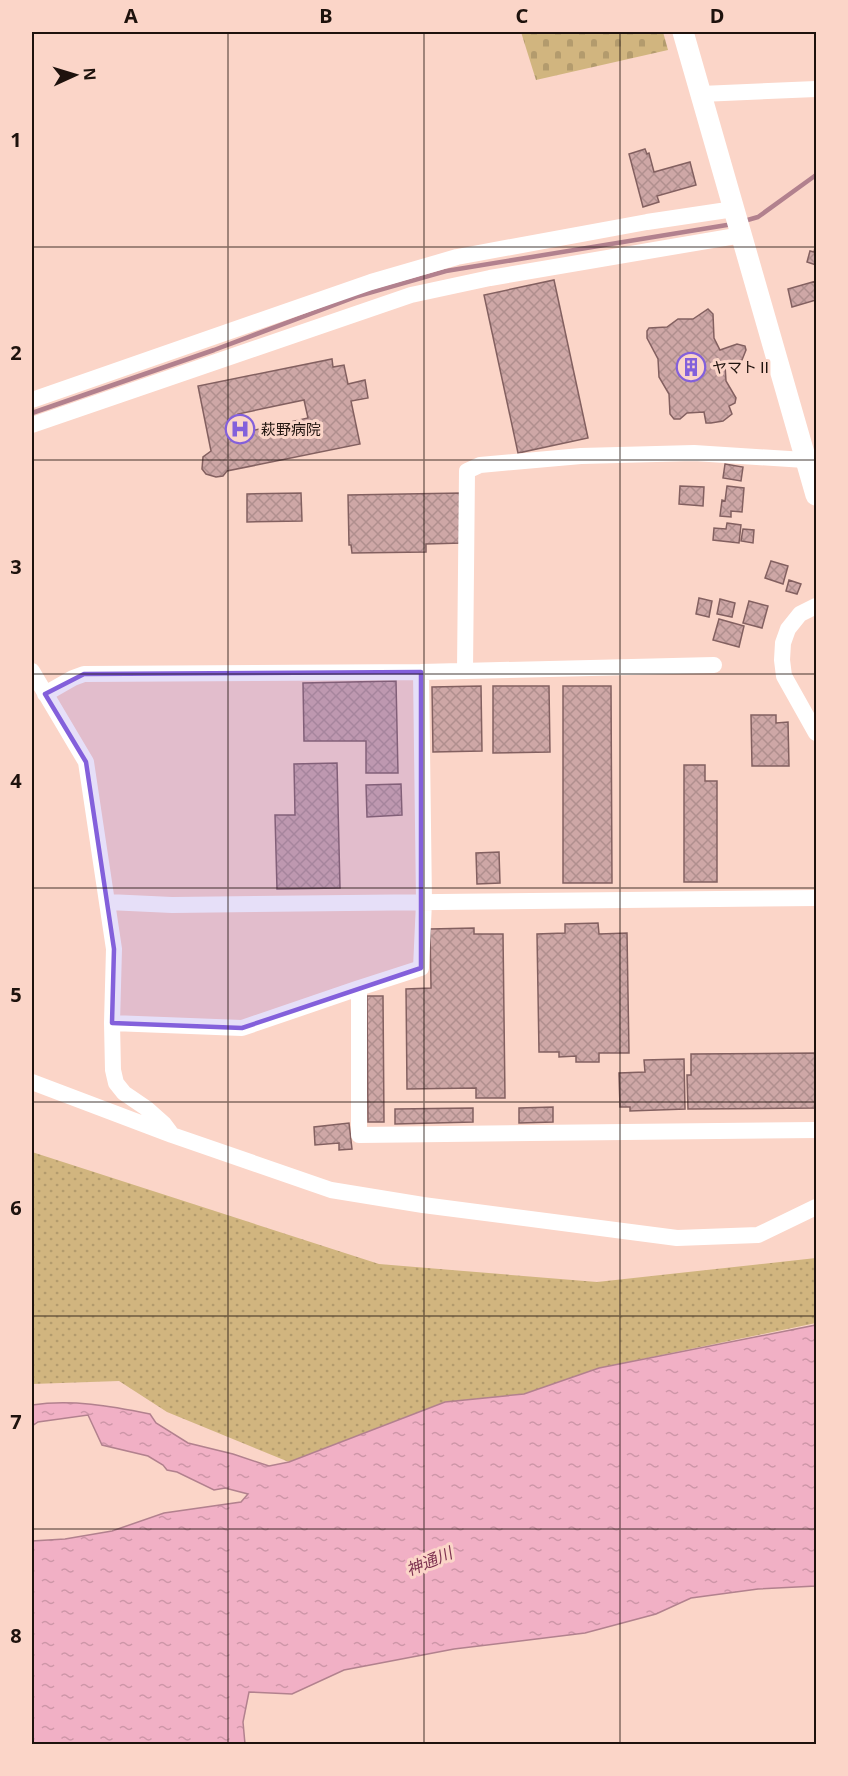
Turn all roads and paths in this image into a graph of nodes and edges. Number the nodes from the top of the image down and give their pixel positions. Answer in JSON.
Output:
{"nodes":[{"id":1,"x":683,"y":32,"type":"edge"},
{"id":2,"x":816,"y":89,"type":"edge"},
{"id":3,"x":701,"y":94,"type":"junction"},
{"id":4,"x":734,"y":209,"type":"junction"},
{"id":5,"x":742,"y":235,"type":"junction"},
{"id":6,"x":32,"y":400,"type":"edge"},
{"id":7,"x":32,"y":425,"type":"edge"},
{"id":8,"x":806,"y":460,"type":"junction"},
{"id":9,"x":816,"y":495,"type":"edge"},
{"id":10,"x":816,"y":606,"type":"edge"},
{"id":11,"x":714,"y":665,"type":"dead end"},
{"id":12,"x":32,"y":671,"type":"edge"},
{"id":13,"x":465,"y":671,"type":"junction"},
{"id":14,"x":421,"y":672,"type":"junction"},
{"id":15,"x":45,"y":694,"type":"junction"},
{"id":16,"x":816,"y":733,"type":"edge"},
{"id":17,"x":816,"y":898,"type":"edge"},
{"id":18,"x":108,"y":902,"type":"junction"},
{"id":19,"x":424,"y":903,"type":"junction"},
{"id":20,"x":359,"y":988,"type":"junction"},
{"id":21,"x":112,"y":1023,"type":"junction"},
{"id":22,"x":32,"y":1082,"type":"edge"},
{"id":23,"x":816,"y":1130,"type":"edge"},
{"id":24,"x":172,"y":1135,"type":"junction"},
{"id":25,"x":816,"y":1207,"type":"edge"}],
"edges":[{"from":1,"to":3,"type":"street"},
{"from":2,"to":3,"type":"street"},
{"from":3,"to":4,"type":"street"},
{"from":4,"to":5,"type":"street"},
{"from":4,"to":6,"type":"street"},
{"from":5,"to":7,"type":"street"},
{"from":5,"to":8,"type":"street"},
{"from":8,"to":9,"type":"street"},
{"from":8,"to":13,"type":"street"},
{"from":10,"to":16,"type":"street"},
{"from":11,"to":13,"type":"street"},
{"from":12,"to":15,"type":"street"},
{"from":13,"to":14,"type":"street"},
{"from":14,"to":15,"type":"street"},
{"from":14,"to":19,"type":"street"},
{"from":15,"to":18,"type":"street"},
{"from":17,"to":19,"type":"street"},
{"from":18,"to":19,"type":"street"},
{"from":18,"to":21,"type":"street"},
{"from":19,"to":20,"type":"street"},
{"from":20,"to":21,"type":"street"},
{"from":20,"to":23,"type":"street"},
{"from":21,"to":24,"type":"street"},
{"from":22,"to":24,"type":"street"},
{"from":24,"to":25,"type":"street"}]}
